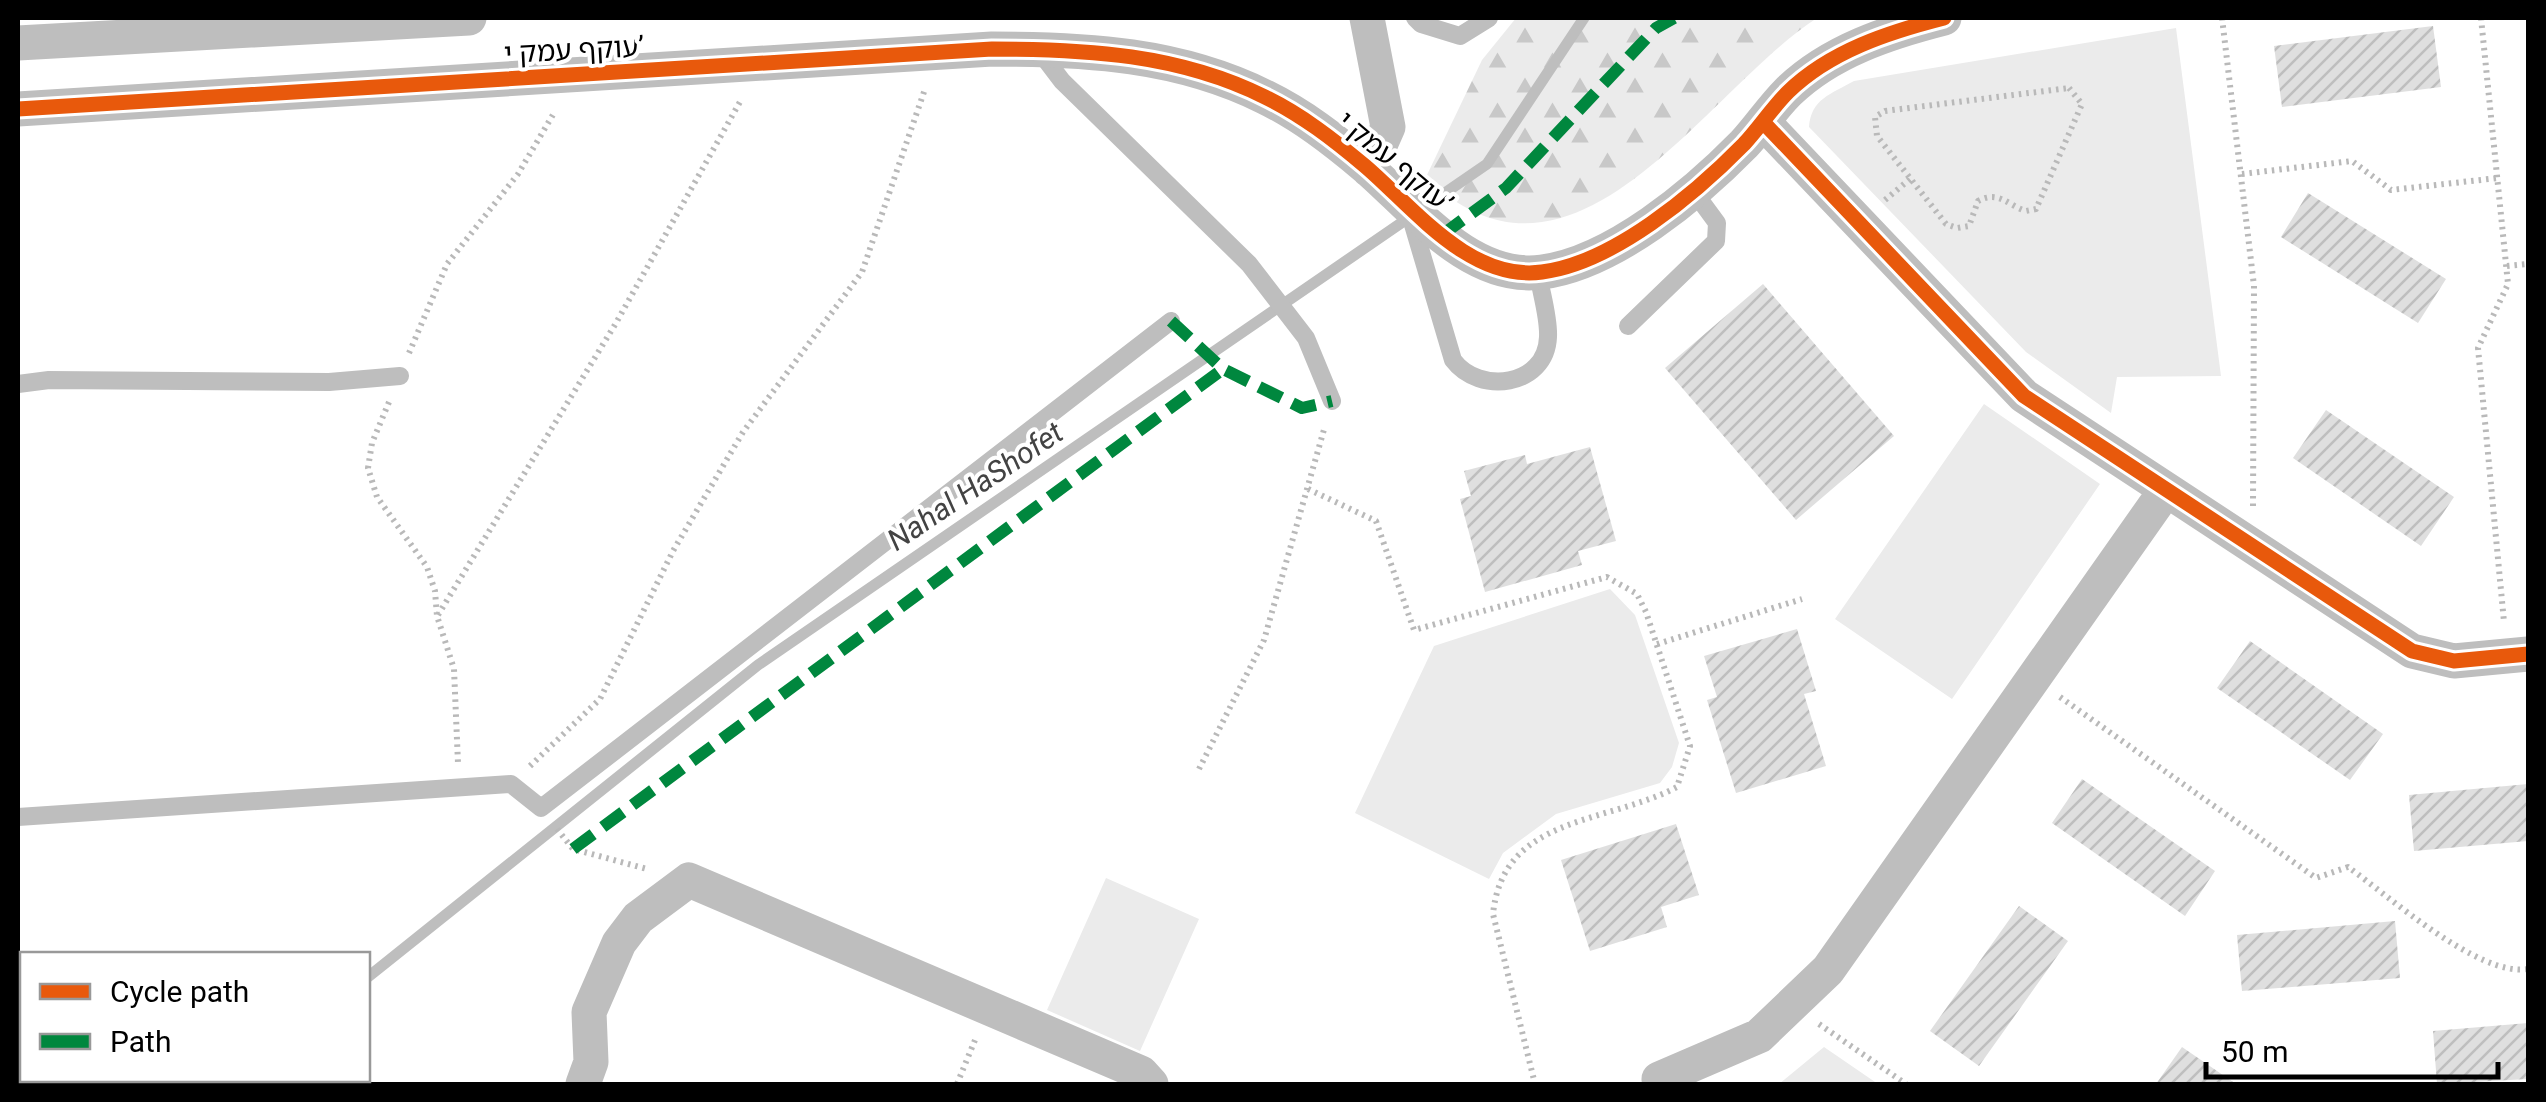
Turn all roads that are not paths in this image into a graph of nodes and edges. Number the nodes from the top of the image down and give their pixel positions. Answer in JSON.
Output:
{"nodes":[{"id":1,"x":469,"y":18,"type":"edge"},
{"id":2,"x":1367,"y":18,"type":"edge"},
{"id":3,"x":1415,"y":18,"type":"edge"},
{"id":4,"x":1489,"y":18,"type":"edge"},
{"id":5,"x":1944,"y":18,"type":"edge"},
{"id":6,"x":18,"y":43,"type":"edge"},
{"id":7,"x":1038,"y":49,"type":"junction"},
{"id":8,"x":18,"y":109,"type":"edge"},
{"id":9,"x":1762,"y":122,"type":"junction"},
{"id":10,"x":1369,"y":170,"type":"junction"},
{"id":11,"x":1692,"y":189,"type":"junction"},
{"id":12,"x":1408,"y":208,"type":"junction"},
{"id":13,"x":1538,"y":273,"type":"junction"},
{"id":14,"x":1170,"y":322,"type":"dead end"},
{"id":15,"x":1628,"y":326,"type":"dead end"},
{"id":16,"x":400,"y":376,"type":"road end"},
{"id":17,"x":18,"y":384,"type":"edge"},
{"id":18,"x":1332,"y":401,"type":"road end"},
{"id":19,"x":2166,"y":490,"type":"junction"},
{"id":20,"x":2518,"y":655,"type":"edge"},
{"id":21,"x":18,"y":817,"type":"edge"},
{"id":22,"x":583,"y":1084,"type":"edge"},
{"id":23,"x":1151,"y":1084,"type":"edge"},
{"id":24,"x":1660,"y":1084,"type":"edge"}],
"edges":[{"from":1,"to":6,"type":"street"},
{"from":2,"to":10,"type":"street"},
{"from":3,"to":4,"type":"lane"},
{"from":5,"to":9,"type":"street","name":"עוקף עמק י’"},
{"from":7,"to":8,"type":"street","name":"עוקף עמק י’"},
{"from":7,"to":10,"type":"street","name":"עוקף עמק י’"},
{"from":7,"to":18,"type":"lane"},
{"from":9,"to":11,"type":"street","name":"עוקף עמק י’"},
{"from":9,"to":19,"type":"street"},
{"from":10,"to":12,"type":"street","name":"עוקף עמק י’"},
{"from":11,"to":13,"type":"street","name":"עוקף עמק י’"},
{"from":11,"to":15,"type":"lane"},
{"from":12,"to":13,"type":"street","name":"עוקף עמק י’"},
{"from":12,"to":13,"type":"lane"},
{"from":14,"to":21,"type":"lane"},
{"from":16,"to":17,"type":"lane"},
{"from":19,"to":20,"type":"street"},
{"from":19,"to":24,"type":"street"},
{"from":22,"to":23,"type":"street"}]}
